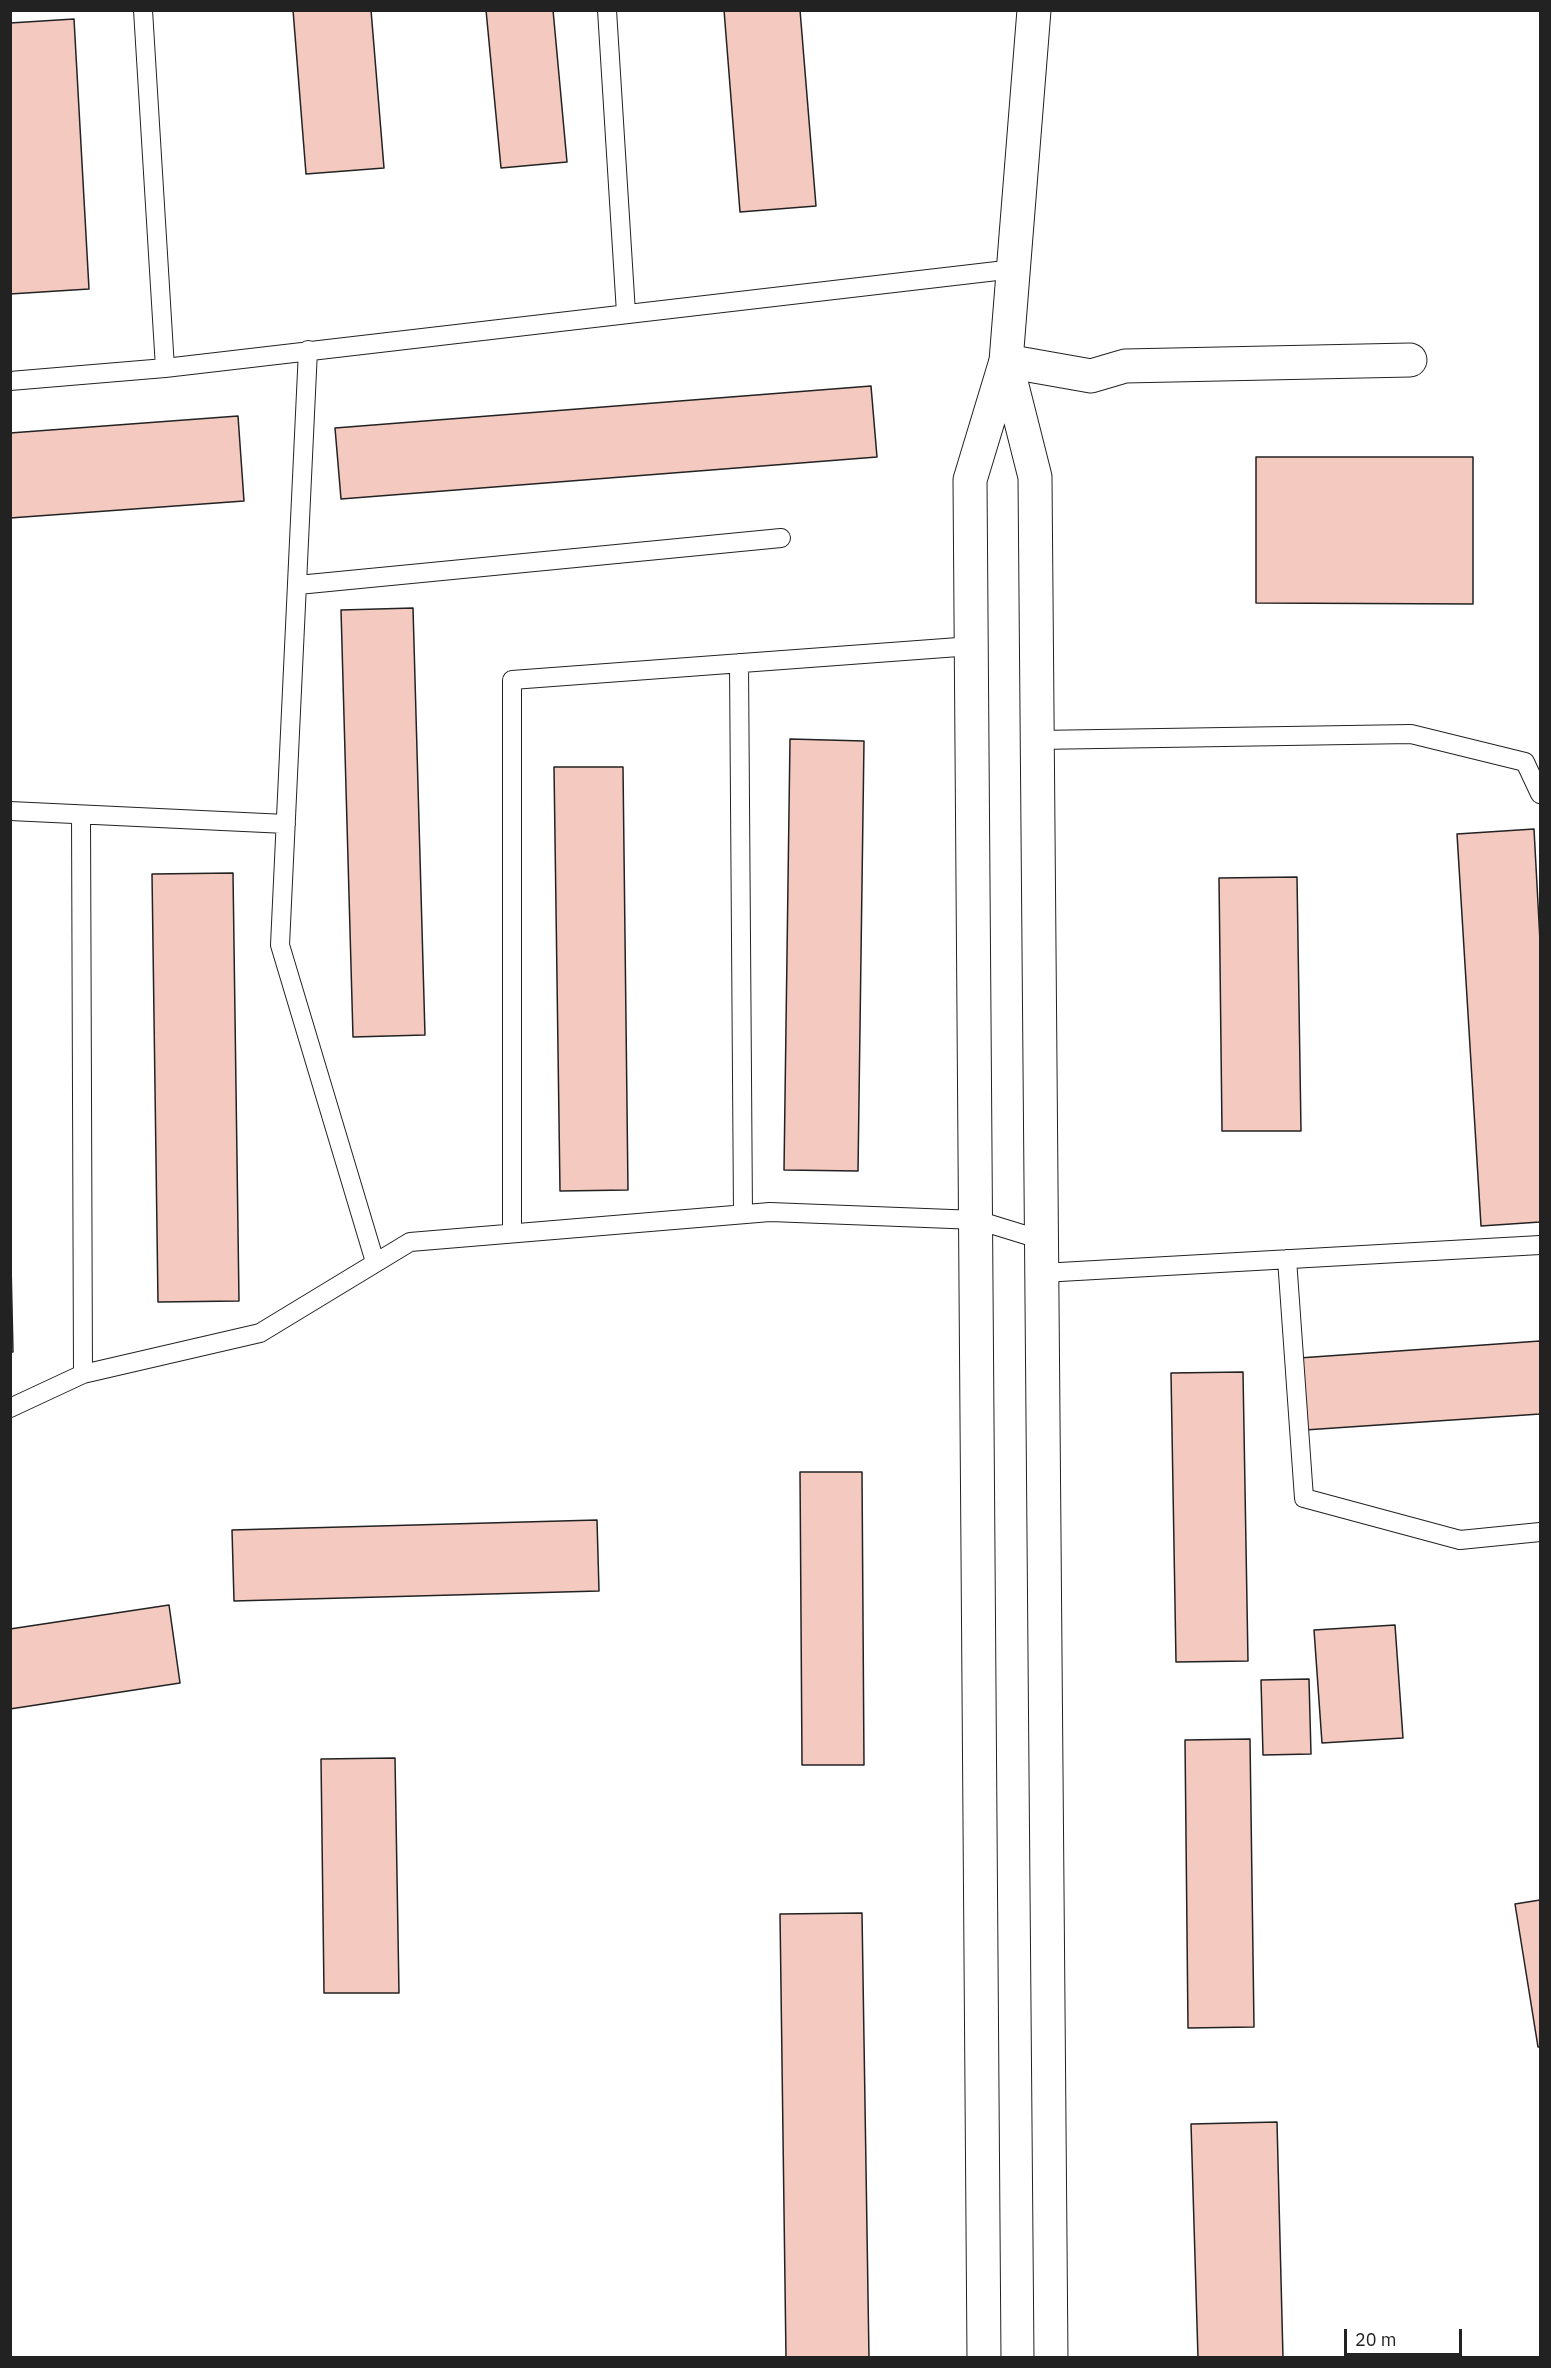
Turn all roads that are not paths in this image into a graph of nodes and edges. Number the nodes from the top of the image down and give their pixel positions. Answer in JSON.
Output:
{"nodes":[{"id":1,"x":143,"y":10,"type":"edge"},
{"id":2,"x":607,"y":10,"type":"edge"},
{"id":3,"x":1035,"y":10,"type":"edge"},
{"id":4,"x":1014,"y":269,"type":"junction"},
{"id":5,"x":626,"y":314,"type":"junction"},
{"id":6,"x":308,"y":350,"type":"junction"},
{"id":7,"x":1410,"y":360,"type":"dead end"},
{"id":8,"x":1006,"y":361,"type":"junction"},
{"id":9,"x":165,"y":368,"type":"junction"},
{"id":10,"x":10,"y":381,"type":"edge"},
{"id":11,"x":781,"y":538,"type":"dead end"},
{"id":12,"x":298,"y":585,"type":"junction"},
{"id":13,"x":972,"y":646,"type":"junction"},
{"id":14,"x":739,"y":663,"type":"junction"},
{"id":15,"x":1037,"y":740,"type":"junction"},
{"id":16,"x":1540,"y":794,"type":"edge"},
{"id":17,"x":10,"y":811,"type":"edge"},
{"id":18,"x":81,"y":814,"type":"junction"},
{"id":19,"x":286,"y":824,"type":"junction"},
{"id":20,"x":743,"y":1214,"type":"junction"},
{"id":21,"x":977,"y":1220,"type":"junction"},
{"id":22,"x":512,"y":1233,"type":"junction"},
{"id":23,"x":1042,"y":1240,"type":"junction"},
{"id":24,"x":1540,"y":1245,"type":"edge"},
{"id":25,"x":1287,"y":1259,"type":"junction"},
{"id":26,"x":375,"y":1262,"type":"junction"},
{"id":27,"x":1042,"y":1273,"type":"junction"},
{"id":28,"x":83,"y":1374,"type":"junction"},
{"id":29,"x":10,"y":1408,"type":"edge"},
{"id":30,"x":1540,"y":1532,"type":"edge"},
{"id":31,"x":984,"y":2358,"type":"edge"},
{"id":32,"x":1051,"y":2358,"type":"edge"}],
"edges":[{"from":1,"to":9,"type":"lane"},
{"from":2,"to":5,"type":"lane"},
{"from":3,"to":4,"type":"street"},
{"from":4,"to":5,"type":"lane"},
{"from":4,"to":8,"type":"street"},
{"from":5,"to":6,"type":"lane"},
{"from":6,"to":9,"type":"lane"},
{"from":6,"to":12,"type":"lane"},
{"from":7,"to":8,"type":"street"},
{"from":8,"to":13,"type":"street"},
{"from":8,"to":15,"type":"street"},
{"from":9,"to":10,"type":"lane"},
{"from":11,"to":12,"type":"lane"},
{"from":12,"to":19,"type":"lane"},
{"from":13,"to":14,"type":"lane"},
{"from":13,"to":21,"type":"street"},
{"from":14,"to":20,"type":"lane"},
{"from":14,"to":22,"type":"lane"},
{"from":15,"to":16,"type":"lane"},
{"from":15,"to":23,"type":"street"},
{"from":17,"to":18,"type":"lane"},
{"from":18,"to":19,"type":"lane"},
{"from":18,"to":28,"type":"lane"},
{"from":19,"to":26,"type":"lane"},
{"from":20,"to":21,"type":"lane"},
{"from":20,"to":22,"type":"lane"},
{"from":21,"to":23,"type":"lane"},
{"from":21,"to":31,"type":"street"},
{"from":22,"to":26,"type":"lane"},
{"from":23,"to":27,"type":"street"},
{"from":24,"to":25,"type":"lane"},
{"from":25,"to":27,"type":"lane"},
{"from":25,"to":30,"type":"lane"},
{"from":26,"to":28,"type":"lane"},
{"from":27,"to":32,"type":"street"},
{"from":28,"to":29,"type":"lane"}]}
